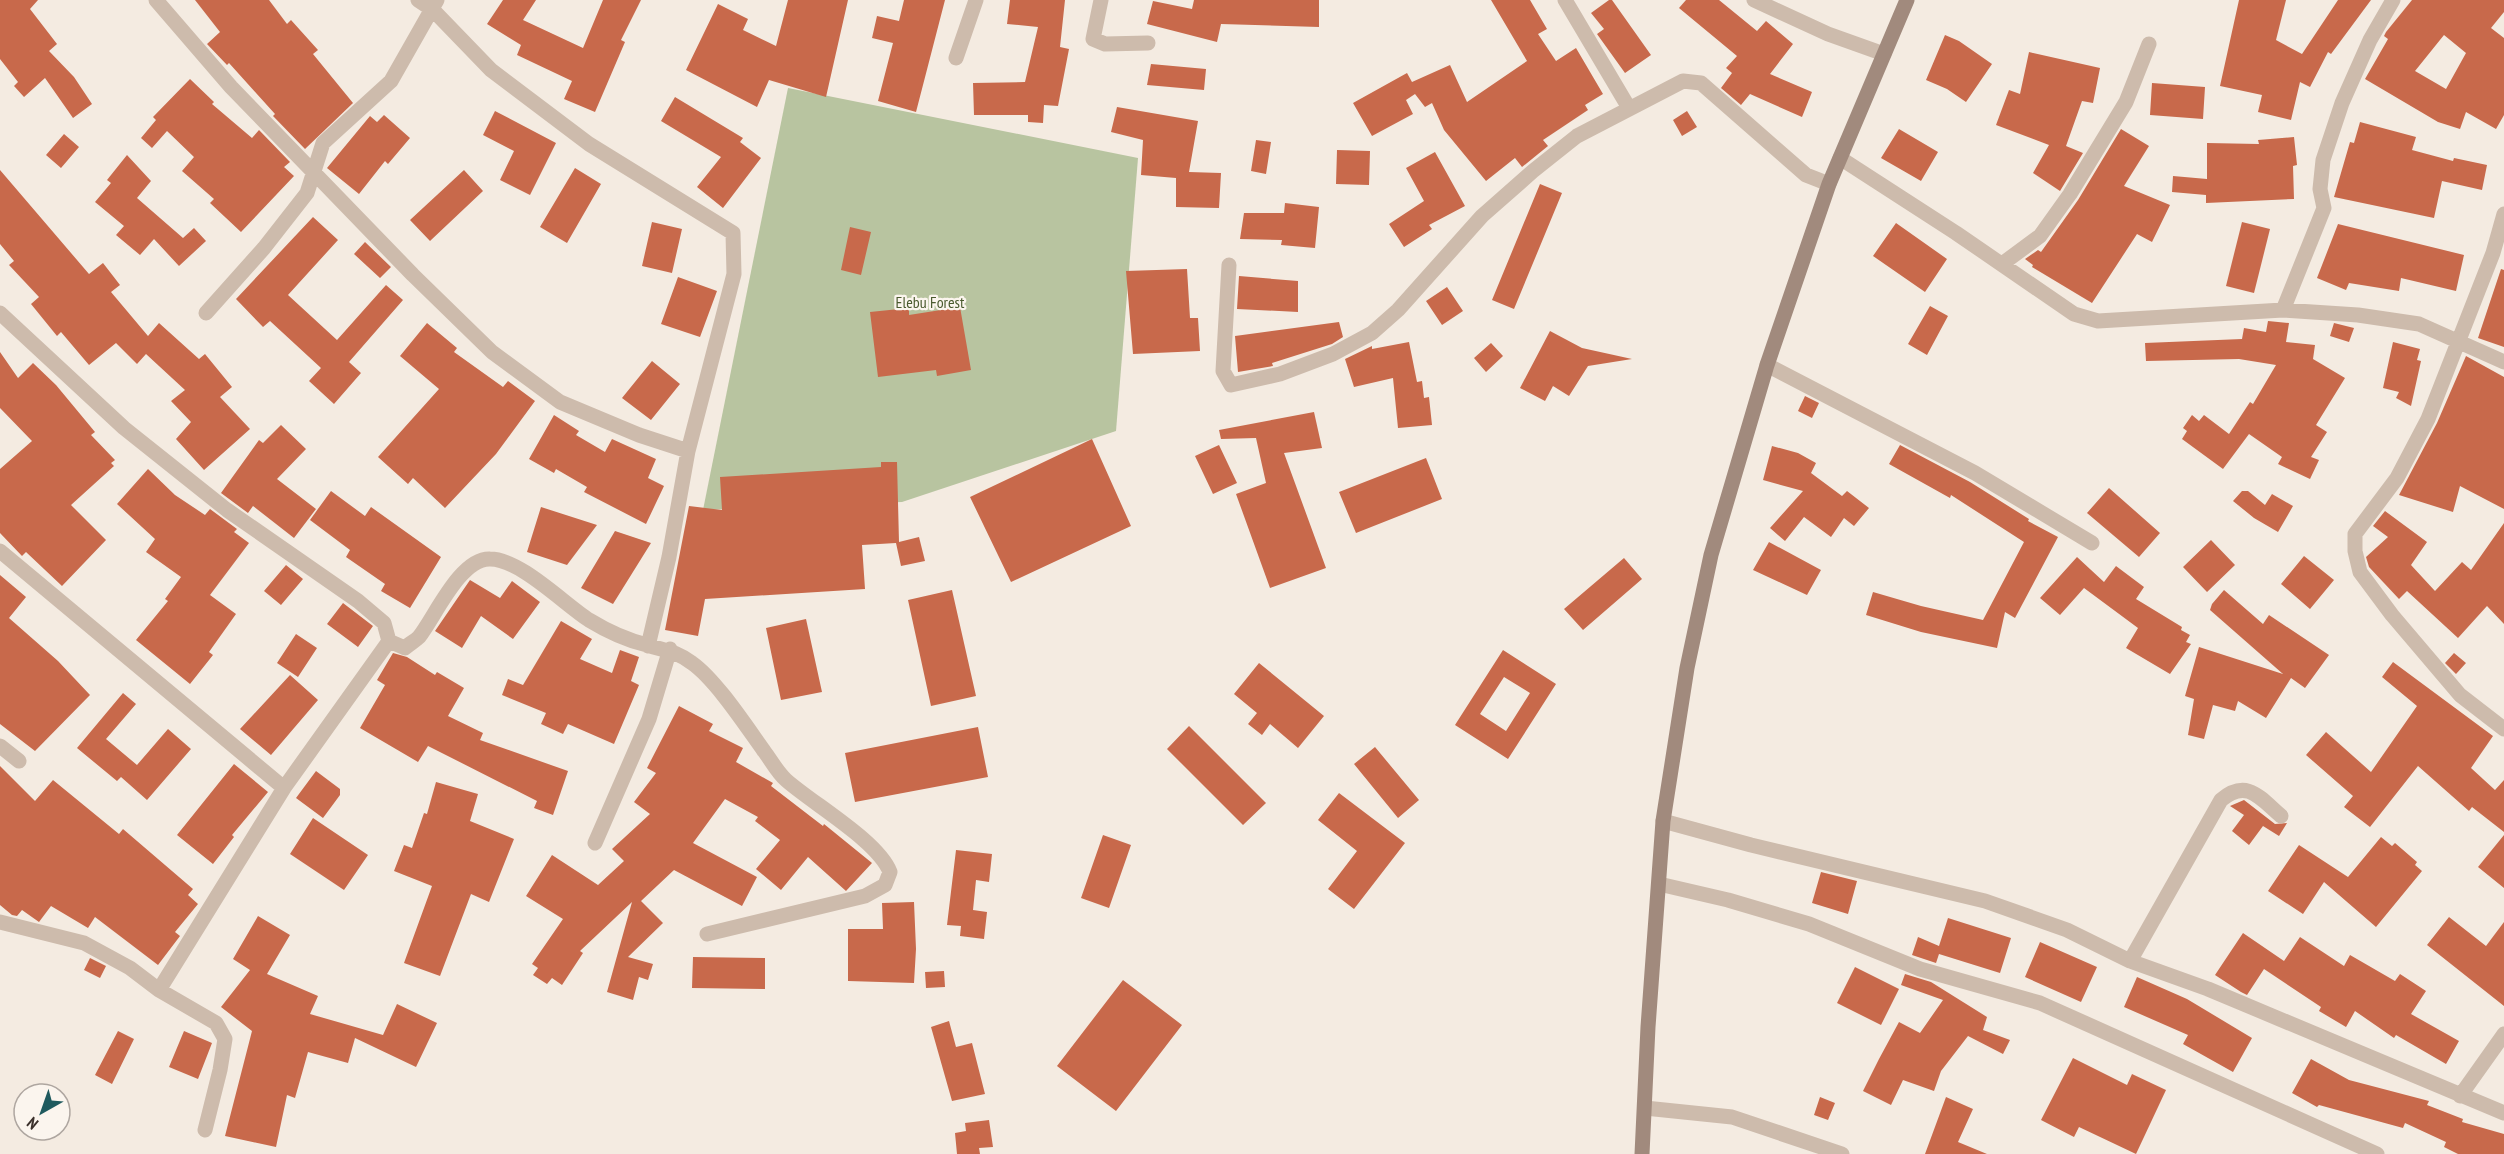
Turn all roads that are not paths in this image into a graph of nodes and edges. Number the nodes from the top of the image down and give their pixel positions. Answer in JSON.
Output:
{"nodes":[{"id":1,"x":156,"y":0,"type":"edge"},
{"id":2,"x":418,"y":0,"type":"edge"},
{"id":3,"x":976,"y":0,"type":"edge"},
{"id":4,"x":1101,"y":0,"type":"edge"},
{"id":5,"x":1565,"y":0,"type":"edge"},
{"id":6,"x":1754,"y":0,"type":"edge"},
{"id":7,"x":1907,"y":0,"type":"edge"},
{"id":8,"x":2392,"y":0,"type":"edge"},
{"id":9,"x":435,"y":5,"type":"edge"},
{"id":10,"x":1148,"y":43,"type":"dead end"},
{"id":11,"x":2149,"y":44,"type":"dead end"},
{"id":12,"x":1884,"y":54,"type":"junction"},
{"id":13,"x":956,"y":58,"type":"dead end"},
{"id":14,"x":1629,"y":108,"type":"junction"},
{"id":15,"x":1840,"y":158,"type":"junction"},
{"id":16,"x":314,"y":171,"type":"junction"},
{"id":17,"x":1829,"y":184,"type":"junction"},
{"id":18,"x":2504,"y":214,"type":"edge"},
{"id":19,"x":2002,"y":264,"type":"junction"},
{"id":20,"x":1229,"y":265,"type":"dead end"},
{"id":21,"x":2283,"y":310,"type":"junction"},
{"id":22,"x":206,"y":312,"type":"dead end"},
{"id":23,"x":0,"y":313,"type":"edge"},
{"id":24,"x":2458,"y":340,"type":"junction"},
{"id":25,"x":2504,"y":362,"type":"edge"},
{"id":26,"x":1767,"y":365,"type":"junction"},
{"id":27,"x":688,"y":451,"type":"junction"},
{"id":28,"x":2092,"y":543,"type":"dead end"},
{"id":29,"x":0,"y":551,"type":"edge"},
{"id":30,"x":389,"y":641,"type":"junction"},
{"id":31,"x":648,"y":646,"type":"junction"},
{"id":32,"x":670,"y":649,"type":"junction"},
{"id":33,"x":2504,"y":729,"type":"edge"},
{"id":34,"x":0,"y":746,"type":"edge"},
{"id":35,"x":19,"y":761,"type":"dead end"},
{"id":36,"x":284,"y":788,"type":"junction"},
{"id":37,"x":2282,"y":816,"type":"dead end"},
{"id":38,"x":1663,"y":821,"type":"junction"},
{"id":39,"x":595,"y":843,"type":"dead end"},
{"id":40,"x":1659,"y":884,"type":"junction"},
{"id":41,"x":0,"y":922,"type":"edge"},
{"id":42,"x":707,"y":934,"type":"dead end"},
{"id":43,"x":2130,"y":961,"type":"junction"},
{"id":44,"x":159,"y":990,"type":"junction"},
{"id":45,"x":2504,"y":1034,"type":"edge"},
{"id":46,"x":2460,"y":1096,"type":"junction"},
{"id":47,"x":1645,"y":1108,"type":"junction"},
{"id":48,"x":2504,"y":1113,"type":"edge"},
{"id":49,"x":205,"y":1130,"type":"dead end"},
{"id":50,"x":1642,"y":1154,"type":"edge"},
{"id":51,"x":1842,"y":1154,"type":"edge"},
{"id":52,"x":2378,"y":1154,"type":"edge"}],
"edges":[{"from":1,"to":16,"type":"street"},
{"from":2,"to":9,"type":"street"},
{"from":3,"to":13,"type":"street"},
{"from":4,"to":10,"type":"street"},
{"from":5,"to":14,"type":"street"},
{"from":6,"to":12,"type":"street"},
{"from":7,"to":12,"type":"main road"},
{"from":8,"to":21,"type":"street"},
{"from":9,"to":16,"type":"street"},
{"from":9,"to":27,"type":"street"},
{"from":11,"to":19,"type":"street"},
{"from":12,"to":15,"type":"main road"},
{"from":14,"to":17,"type":"street"},
{"from":14,"to":20,"type":"street"},
{"from":15,"to":17,"type":"main road"},
{"from":15,"to":19,"type":"street"},
{"from":16,"to":22,"type":"street"},
{"from":16,"to":27,"type":"street"},
{"from":17,"to":26,"type":"main road"},
{"from":18,"to":24,"type":"street"},
{"from":19,"to":21,"type":"street"},
{"from":21,"to":24,"type":"street"},
{"from":23,"to":30,"type":"street"},
{"from":24,"to":25,"type":"street"},
{"from":24,"to":33,"type":"street"},
{"from":26,"to":28,"type":"street"},
{"from":26,"to":38,"type":"main road"},
{"from":27,"to":31,"type":"street"},
{"from":29,"to":36,"type":"street"},
{"from":30,"to":31,"type":"street"},
{"from":30,"to":36,"type":"street"},
{"from":31,"to":32,"type":"street"},
{"from":32,"to":39,"type":"street"},
{"from":32,"to":42,"type":"street"},
{"from":34,"to":35,"type":"street"},
{"from":36,"to":44,"type":"street"},
{"from":37,"to":43,"type":"street"},
{"from":38,"to":40,"type":"main road"},
{"from":38,"to":43,"type":"street"},
{"from":40,"to":47,"type":"main road"},
{"from":40,"to":52,"type":"street"},
{"from":41,"to":44,"type":"street"},
{"from":43,"to":46,"type":"street"},
{"from":44,"to":49,"type":"street"},
{"from":45,"to":46,"type":"street"},
{"from":46,"to":48,"type":"street"},
{"from":47,"to":50,"type":"main road"},
{"from":47,"to":51,"type":"street"}]}
